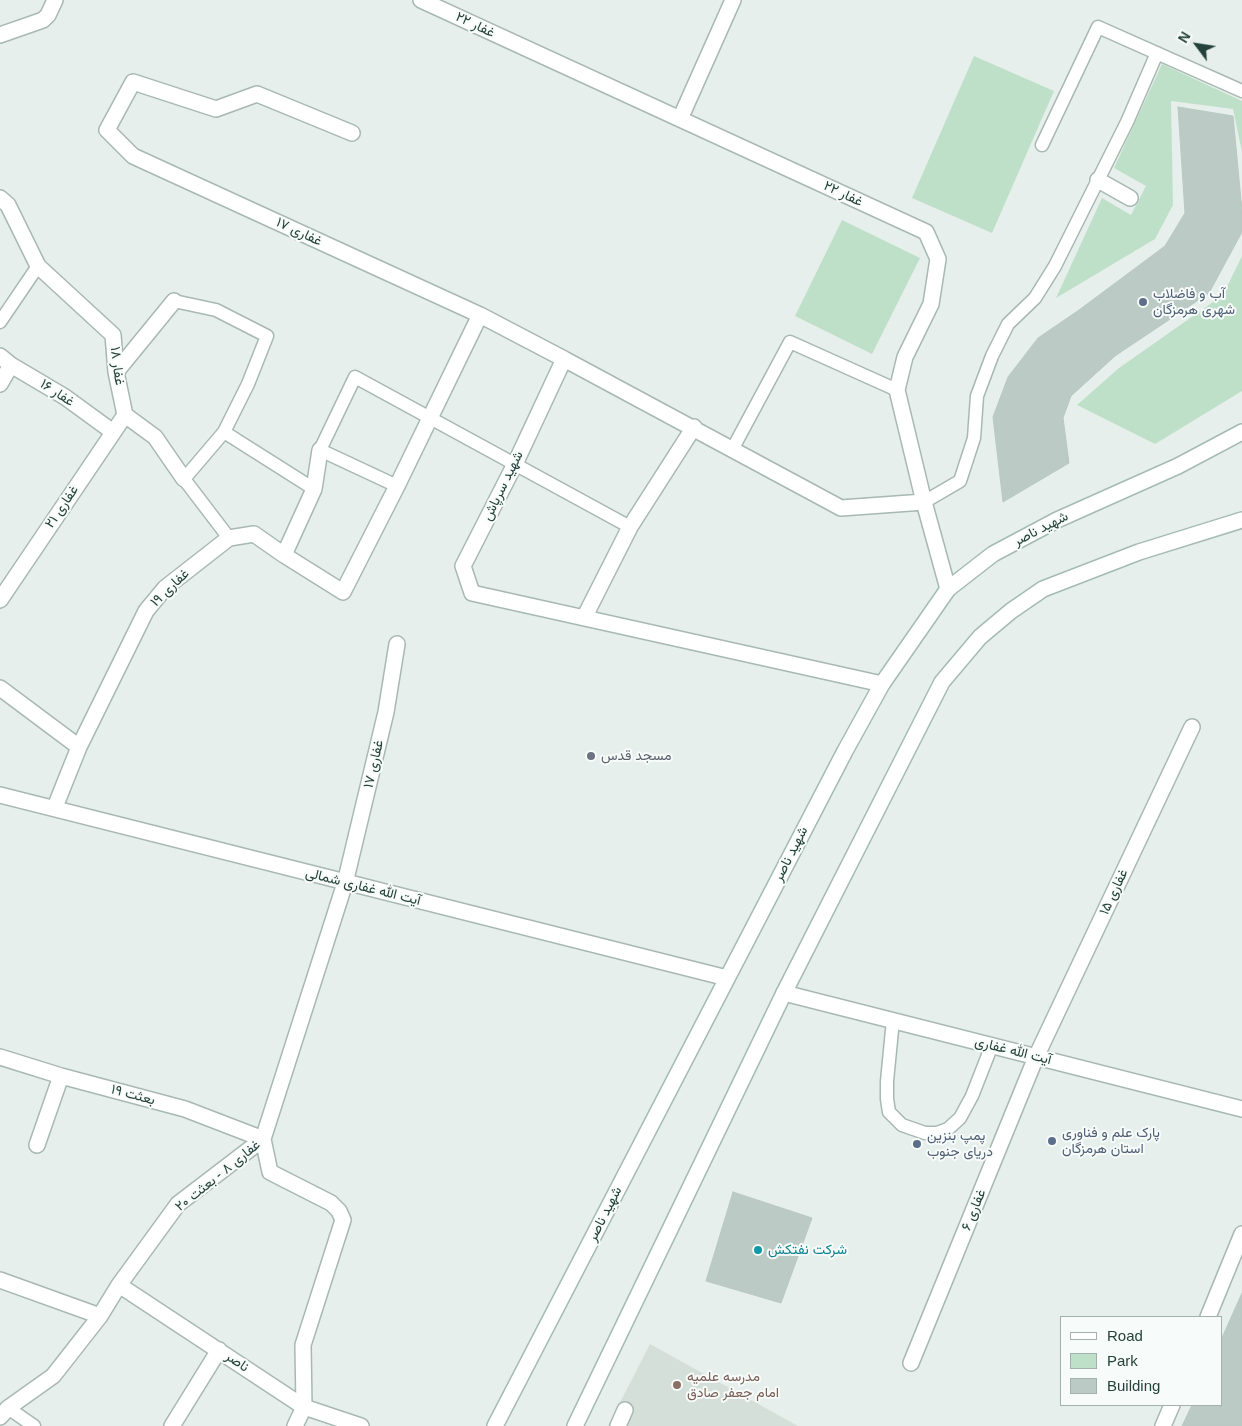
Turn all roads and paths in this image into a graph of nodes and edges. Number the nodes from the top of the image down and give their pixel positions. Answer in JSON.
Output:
{"nodes":[{"id":1,"x":55,"y":0,"type":"edge"},
{"id":2,"x":421,"y":0,"type":"edge"},
{"id":3,"x":733,"y":0,"type":"edge"},
{"id":4,"x":0,"y":35,"type":"edge"},
{"id":5,"x":1157,"y":53,"type":"junction"},
{"id":6,"x":1242,"y":92,"type":"edge"},
{"id":7,"x":680,"y":119,"type":"junction"},
{"id":8,"x":352,"y":133,"type":"dead end"},
{"id":9,"x":1042,"y":145,"type":"dead end"},
{"id":10,"x":1098,"y":180,"type":"junction"},
{"id":11,"x":0,"y":198,"type":"edge"},
{"id":12,"x":1130,"y":198,"type":"dead end"},
{"id":13,"x":38,"y":266,"type":"junction"},
{"id":14,"x":174,"y":301,"type":"joint"},
{"id":15,"x":480,"y":315,"type":"junction"},
{"id":16,"x":0,"y":322,"type":"edge"},
{"id":17,"x":564,"y":359,"type":"junction"},
{"id":18,"x":6,"y":361,"type":"edge"},
{"id":19,"x":116,"y":372,"type":"junction"},
{"id":20,"x":0,"y":384,"type":"edge"},
{"id":21,"x":897,"y":390,"type":"junction"},
{"id":22,"x":125,"y":415,"type":"junction"},
{"id":23,"x":430,"y":418,"type":"junction"},
{"id":24,"x":694,"y":427,"type":"junction"},
{"id":25,"x":113,"y":432,"type":"junction"},
{"id":26,"x":224,"y":432,"type":"junction"},
{"id":27,"x":1242,"y":432,"type":"edge"},
{"id":28,"x":733,"y":448,"type":"junction"},
{"id":29,"x":320,"y":450,"type":"junction"},
{"id":30,"x":514,"y":464,"type":"junction"},
{"id":31,"x":184,"y":478,"type":"junction"},
{"id":32,"x":397,"y":486,"type":"junction"},
{"id":33,"x":314,"y":489,"type":"junction"},
{"id":34,"x":924,"y":502,"type":"junction"},
{"id":35,"x":1242,"y":520,"type":"edge"},
{"id":36,"x":630,"y":527,"type":"junction"},
{"id":37,"x":229,"y":538,"type":"junction"},
{"id":38,"x":284,"y":555,"type":"junction"},
{"id":39,"x":948,"y":589,"type":"junction"},
{"id":40,"x":0,"y":600,"type":"edge"},
{"id":41,"x":584,"y":618,"type":"junction"},
{"id":42,"x":397,"y":644,"type":"dead end"},
{"id":43,"x":882,"y":684,"type":"junction"},
{"id":44,"x":0,"y":688,"type":"edge"},
{"id":45,"x":1192,"y":727,"type":"dead end"},
{"id":46,"x":79,"y":747,"type":"junction"},
{"id":47,"x":0,"y":795,"type":"edge"},
{"id":48,"x":55,"y":808,"type":"junction"},
{"id":49,"x":345,"y":883,"type":"junction"},
{"id":50,"x":727,"y":978,"type":"junction"},
{"id":51,"x":784,"y":993,"type":"junction"},
{"id":52,"x":893,"y":1020,"type":"junction"},
{"id":53,"x":992,"y":1046,"type":"junction"},
{"id":54,"x":0,"y":1057,"type":"edge"},
{"id":55,"x":1036,"y":1057,"type":"junction"},
{"id":56,"x":61,"y":1076,"type":"junction"},
{"id":57,"x":1242,"y":1109,"type":"edge"},
{"id":58,"x":263,"y":1139,"type":"junction"},
{"id":59,"x":37,"y":1145,"type":"dead end"},
{"id":60,"x":1242,"y":1234,"type":"edge"},
{"id":61,"x":0,"y":1280,"type":"edge"},
{"id":62,"x":119,"y":1285,"type":"junction"},
{"id":63,"x":100,"y":1316,"type":"junction"},
{"id":64,"x":1208,"y":1316,"type":"edge"},
{"id":65,"x":219,"y":1350,"type":"junction"},
{"id":66,"x":911,"y":1363,"type":"dead end"},
{"id":67,"x":1172,"y":1406,"type":"edge"},
{"id":68,"x":304,"y":1407,"type":"junction"},
{"id":69,"x":624,"y":1410,"type":"dead end"},
{"id":70,"x":4,"y":1413,"type":"edge"},
{"id":71,"x":34,"y":1426,"type":"edge"},
{"id":72,"x":172,"y":1426,"type":"edge"},
{"id":73,"x":295,"y":1426,"type":"edge"},
{"id":74,"x":361,"y":1426,"type":"edge"},
{"id":75,"x":495,"y":1426,"type":"edge"},
{"id":76,"x":575,"y":1426,"type":"edge"},
{"id":77,"x":618,"y":1426,"type":"edge"},
{"id":78,"x":1163,"y":1426,"type":"edge"}],
"edges":[{"from":1,"to":4,"type":"street"},
{"from":2,"to":7,"type":"street","name":"غفار ۲۲"},
{"from":3,"to":7,"type":"street"},
{"from":5,"to":6,"type":"lane"},
{"from":5,"to":9,"type":"lane"},
{"from":5,"to":10,"type":"lane"},
{"from":7,"to":21,"type":"street","name":"غفار ۲۲"},
{"from":8,"to":15,"type":"street","name":"غفاری ۱۷"},
{"from":10,"to":12,"type":"street"},
{"from":10,"to":34,"type":"lane"},
{"from":11,"to":13,"type":"street","name":"غفار ۱۸"},
{"from":13,"to":16,"type":"lane"},
{"from":13,"to":19,"type":"street","name":"غفار ۱۸"},
{"from":14,"to":19,"type":"street"},
{"from":14,"to":26,"type":"lane"},
{"from":15,"to":17,"type":"street"},
{"from":15,"to":23,"type":"street"},
{"from":17,"to":24,"type":"street"},
{"from":17,"to":30,"type":"street","name":"شهید سرپاش"},
{"from":18,"to":20,"type":"street"},
{"from":18,"to":25,"type":"street","name":"غفار ۱۶"},
{"from":19,"to":22,"type":"street","name":"غفار ۱۸"},
{"from":21,"to":28,"type":"lane"},
{"from":21,"to":34,"type":"street","name":"غفار ۲۲"},
{"from":22,"to":25,"type":"street","name":"غفاری ۲۱"},
{"from":22,"to":31,"type":"street"},
{"from":23,"to":29,"type":"lane"},
{"from":23,"to":30,"type":"lane"},
{"from":23,"to":32,"type":"street"},
{"from":24,"to":28,"type":"street"},
{"from":24,"to":36,"type":"street"},
{"from":25,"to":40,"type":"street","name":"غفاری ۲۱"},
{"from":26,"to":31,"type":"lane"},
{"from":26,"to":33,"type":"lane"},
{"from":27,"to":39,"type":"street","name":"شهید ناصر"},
{"from":28,"to":34,"type":"street"},
{"from":29,"to":32,"type":"lane"},
{"from":29,"to":33,"type":"street"},
{"from":30,"to":36,"type":"lane"},
{"from":30,"to":41,"type":"street","name":"شهید سرپاش"},
{"from":31,"to":37,"type":"lane"},
{"from":32,"to":38,"type":"street","name":"غفاری ۱۹"},
{"from":33,"to":38,"type":"street"},
{"from":34,"to":39,"type":"street","name":"غفار ۲۲"},
{"from":35,"to":51,"type":"street"},
{"from":36,"to":41,"type":"street"},
{"from":37,"to":38,"type":"street","name":"غفاری ۱۹"},
{"from":37,"to":46,"type":"street","name":"غفاری ۱۹"},
{"from":39,"to":43,"type":"street","name":"شهید ناصر"},
{"from":41,"to":43,"type":"street","name":"شهید سرپاش"},
{"from":42,"to":49,"type":"street","name":"غفاری ۱۷"},
{"from":43,"to":50,"type":"street","name":"شهید ناصر"},
{"from":44,"to":46,"type":"street"},
{"from":45,"to":55,"type":"street","name":"غفاری ۱۵"},
{"from":46,"to":48,"type":"street","name":"غفاری ۱۹"},
{"from":47,"to":48,"type":"street","name":"آیت الله غفاری شمالی"},
{"from":48,"to":49,"type":"street","name":"آیت الله غفاری شمالی"},
{"from":49,"to":50,"type":"street","name":"آیت الله غفاری شمالی"},
{"from":49,"to":58,"type":"street","name":"غفاری ۸ - بعثت ۲۰"},
{"from":50,"to":75,"type":"street","name":"شهید ناصر"},
{"from":51,"to":52,"type":"street","name":"آیت الله غفاری"},
{"from":51,"to":76,"type":"street"},
{"from":52,"to":53,"type":"street","name":"آیت الله غفاری"},
{"from":52,"to":53,"type":"lane"},
{"from":53,"to":55,"type":"street","name":"آیت الله غفاری"},
{"from":54,"to":56,"type":"street","name":"بعثت ۱۹"},
{"from":55,"to":57,"type":"street","name":"آیت الله غفاری"},
{"from":55,"to":66,"type":"street","name":"غفاری ۶"},
{"from":56,"to":58,"type":"street","name":"بعثت ۱۹"},
{"from":56,"to":59,"type":"street"},
{"from":58,"to":62,"type":"street","name":"غفاری ۸ - بعثت ۲۰"},
{"from":58,"to":68,"type":"street"},
{"from":60,"to":64,"type":"street"},
{"from":61,"to":63,"type":"street"},
{"from":62,"to":63,"type":"street","name":"غفاری ۸ - بعثت ۲۰"},
{"from":62,"to":65,"type":"street","name":"ناصر"},
{"from":63,"to":70,"type":"street","name":"غفاری ۸ - بعثت ۲۰"},
{"from":65,"to":68,"type":"street","name":"ناصر"},
{"from":65,"to":72,"type":"street"},
{"from":67,"to":78,"type":"street"},
{"from":68,"to":73,"type":"street"},
{"from":68,"to":74,"type":"street","name":"ناصر"},
{"from":69,"to":77,"type":"street"},
{"from":70,"to":71,"type":"lane"}]}
